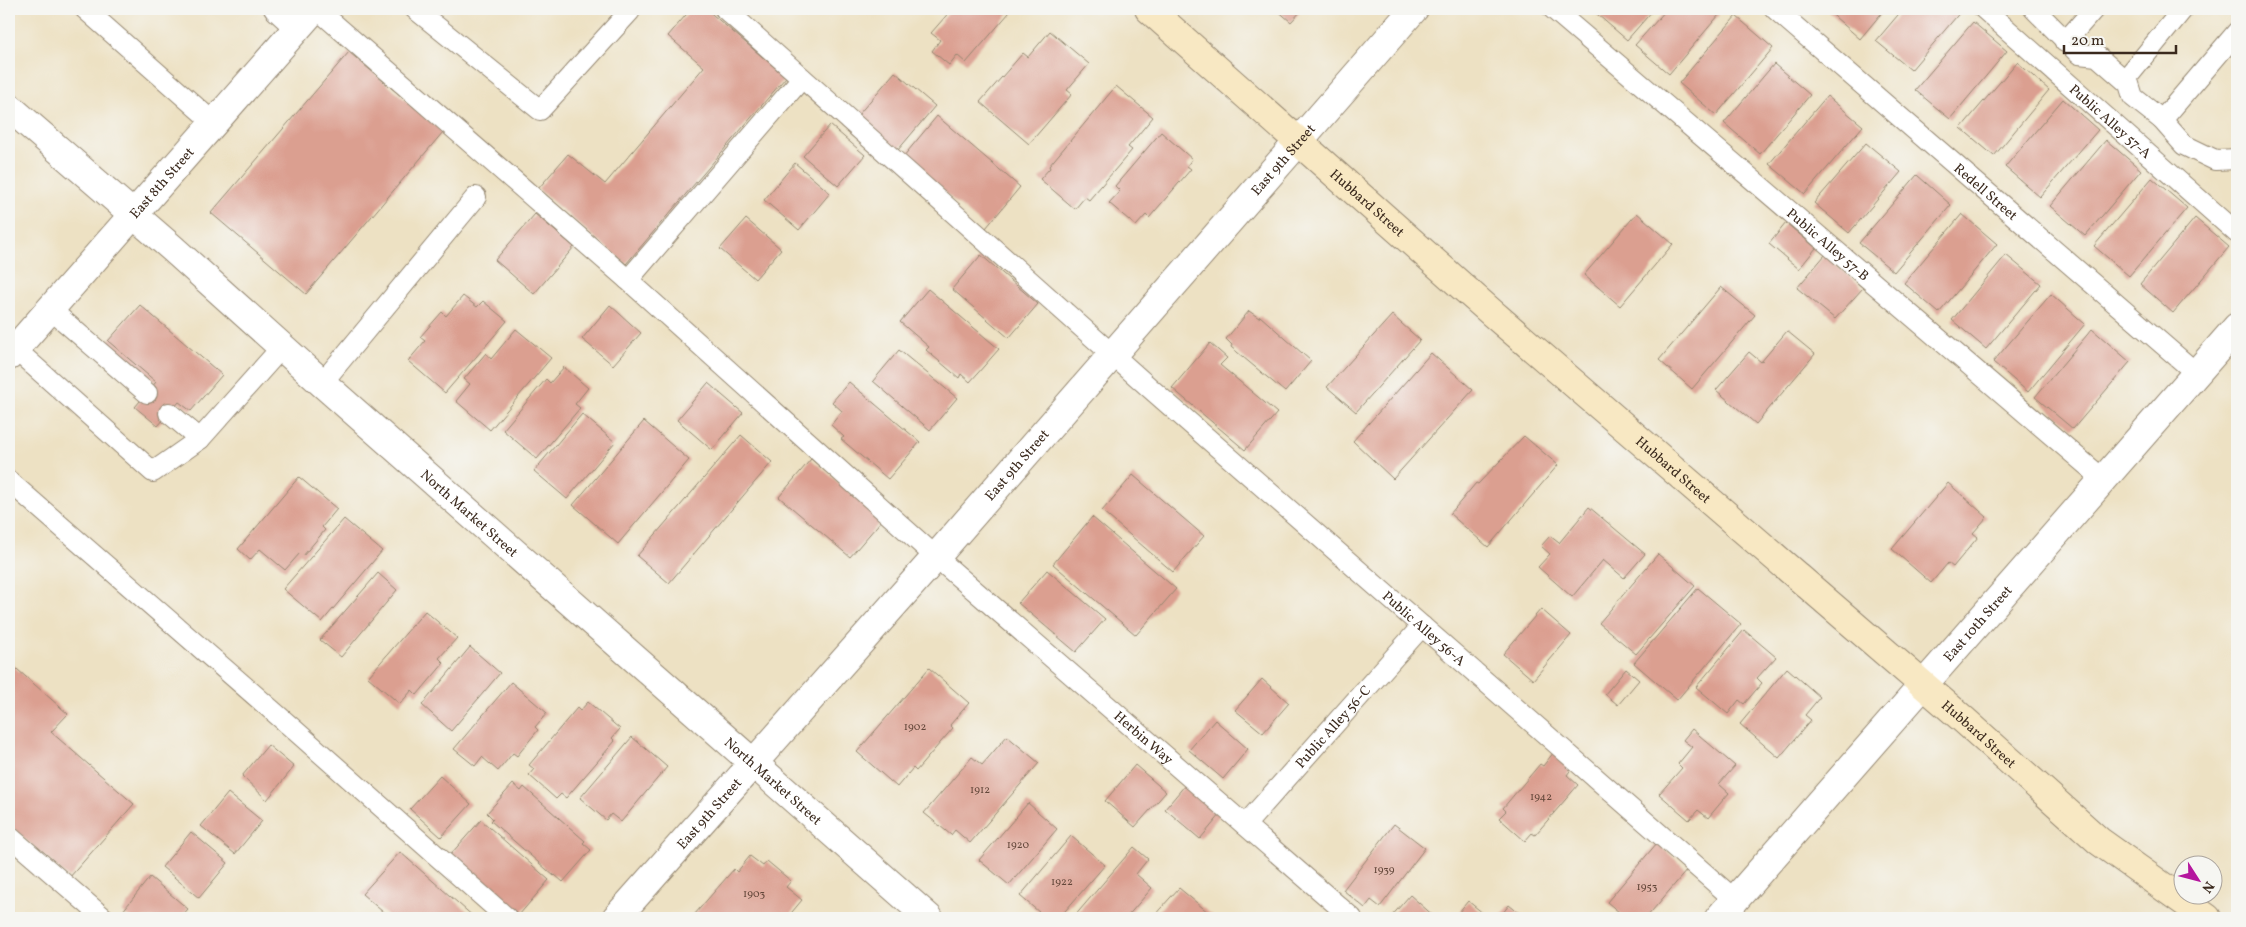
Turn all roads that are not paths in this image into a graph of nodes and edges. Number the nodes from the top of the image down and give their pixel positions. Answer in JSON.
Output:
{"nodes":[{"id":1,"x":85,"y":9,"type":"edge"},
{"id":2,"x":274,"y":9,"type":"edge"},
{"id":3,"x":415,"y":9,"type":"edge"},
{"id":4,"x":628,"y":9,"type":"edge"},
{"id":5,"x":725,"y":9,"type":"edge"},
{"id":6,"x":1149,"y":9,"type":"edge"},
{"id":7,"x":1414,"y":9,"type":"edge"},
{"id":8,"x":1553,"y":9,"type":"edge"},
{"id":9,"x":1774,"y":9,"type":"edge"},
{"id":10,"x":1984,"y":9,"type":"edge"},
{"id":11,"x":2034,"y":9,"type":"edge"},
{"id":12,"x":2094,"y":9,"type":"edge"},
{"id":13,"x":2183,"y":9,"type":"edge"},
{"id":14,"x":309,"y":15,"type":"edge"},
{"id":15,"x":2237,"y":32,"type":"edge"},
{"id":16,"x":2064,"y":42,"type":"junction"},
{"id":17,"x":802,"y":78,"type":"junction"},
{"id":18,"x":2125,"y":80,"type":"junction"},
{"id":19,"x":9,"y":106,"type":"edge"},
{"id":20,"x":2162,"y":120,"type":"junction"},
{"id":21,"x":214,"y":123,"type":"junction"},
{"id":22,"x":1298,"y":141,"type":"junction"},
{"id":23,"x":2237,"y":159,"type":"edge"},
{"id":24,"x":476,"y":197,"type":"dead end"},
{"id":25,"x":134,"y":216,"type":"junction"},
{"id":26,"x":2237,"y":233,"type":"edge"},
{"id":27,"x":628,"y":280,"type":"junction"},
{"id":28,"x":50,"y":309,"type":"junction"},
{"id":29,"x":2237,"y":327,"type":"edge"},
{"id":30,"x":282,"y":347,"type":"junction"},
{"id":31,"x":12,"y":353,"type":"edge"},
{"id":32,"x":1113,"y":355,"type":"junction"},
{"id":33,"x":2196,"y":373,"type":"junction"},
{"id":34,"x":322,"y":383,"type":"junction"},
{"id":35,"x":147,"y":393,"type":"dead end"},
{"id":36,"x":169,"y":414,"type":"dead end"},
{"id":37,"x":200,"y":439,"type":"junction"},
{"id":38,"x":2104,"y":480,"type":"junction"},
{"id":39,"x":9,"y":481,"type":"edge"},
{"id":40,"x":936,"y":558,"type":"junction"},
{"id":41,"x":1422,"y":626,"type":"junction"},
{"id":42,"x":1923,"y":685,"type":"junction"},
{"id":43,"x":752,"y":763,"type":"junction"},
{"id":44,"x":1245,"y":825,"type":"junction"},
{"id":45,"x":9,"y":836,"type":"edge"},
{"id":46,"x":1727,"y":909,"type":"edge"},
{"id":47,"x":104,"y":918,"type":"edge"},
{"id":48,"x":508,"y":918,"type":"edge"},
{"id":49,"x":616,"y":918,"type":"edge"},
{"id":50,"x":929,"y":918,"type":"edge"},
{"id":51,"x":1352,"y":918,"type":"edge"},
{"id":52,"x":2207,"y":918,"type":"edge"}],
"edges":[{"from":1,"to":21,"type":"lane"},
{"from":2,"to":14,"type":"lane","name":"Herbin Way"},
{"from":3,"to":4,"type":"lane"},
{"from":5,"to":17,"type":"lane","name":"Public Alley 56-A"},
{"from":6,"to":22,"type":"main road","name":"Hubbard Street"},
{"from":7,"to":22,"type":"street","name":"East 9th Street"},
{"from":8,"to":38,"type":"lane","name":"Public Alley 57-B"},
{"from":9,"to":33,"type":"lane","name":"Redell Street"},
{"from":10,"to":26,"type":"lane","name":"Public Alley 57-A"},
{"from":11,"to":16,"type":"lane"},
{"from":12,"to":16,"type":"lane"},
{"from":13,"to":18,"type":"lane"},
{"from":14,"to":21,"type":"street","name":"East 8th Street"},
{"from":14,"to":27,"type":"lane","name":"Herbin Way"},
{"from":15,"to":20,"type":"lane"},
{"from":16,"to":18,"type":"lane"},
{"from":17,"to":27,"type":"lane"},
{"from":17,"to":32,"type":"lane","name":"Public Alley 56-A"},
{"from":18,"to":20,"type":"lane"},
{"from":19,"to":25,"type":"street","name":"North Market Street"},
{"from":20,"to":23,"type":"lane"},
{"from":21,"to":25,"type":"street","name":"East 8th Street"},
{"from":22,"to":32,"type":"street","name":"East 9th Street"},
{"from":22,"to":42,"type":"main road","name":"Hubbard Street"},
{"from":24,"to":34,"type":"lane"},
{"from":25,"to":28,"type":"street","name":"East 8th Street"},
{"from":25,"to":30,"type":"street","name":"North Market Street"},
{"from":27,"to":40,"type":"lane","name":"Herbin Way"},
{"from":28,"to":31,"type":"street","name":"East 8th Street"},
{"from":28,"to":35,"type":"lane"},
{"from":29,"to":33,"type":"street","name":"East 10th Street"},
{"from":30,"to":34,"type":"street","name":"North Market Street"},
{"from":30,"to":37,"type":"lane"},
{"from":31,"to":37,"type":"lane"},
{"from":32,"to":40,"type":"street","name":"East 9th Street"},
{"from":32,"to":41,"type":"lane","name":"Public Alley 56-A"},
{"from":33,"to":38,"type":"street","name":"East 10th Street"},
{"from":34,"to":43,"type":"street","name":"North Market Street"},
{"from":36,"to":37,"type":"lane"},
{"from":38,"to":42,"type":"street","name":"East 10th Street"},
{"from":39,"to":48,"type":"lane"},
{"from":40,"to":43,"type":"street","name":"East 9th Street"},
{"from":40,"to":44,"type":"lane","name":"Herbin Way"},
{"from":41,"to":44,"type":"lane","name":"Public Alley 56-C"},
{"from":41,"to":46,"type":"lane","name":"Public Alley 56-A"},
{"from":42,"to":46,"type":"street","name":"East 10th Street"},
{"from":42,"to":52,"type":"main road","name":"Hubbard Street"},
{"from":43,"to":49,"type":"street","name":"East 9th Street"},
{"from":43,"to":50,"type":"street","name":"North Market Street"},
{"from":44,"to":51,"type":"lane","name":"Herbin Way"},
{"from":45,"to":47,"type":"lane"}]}
